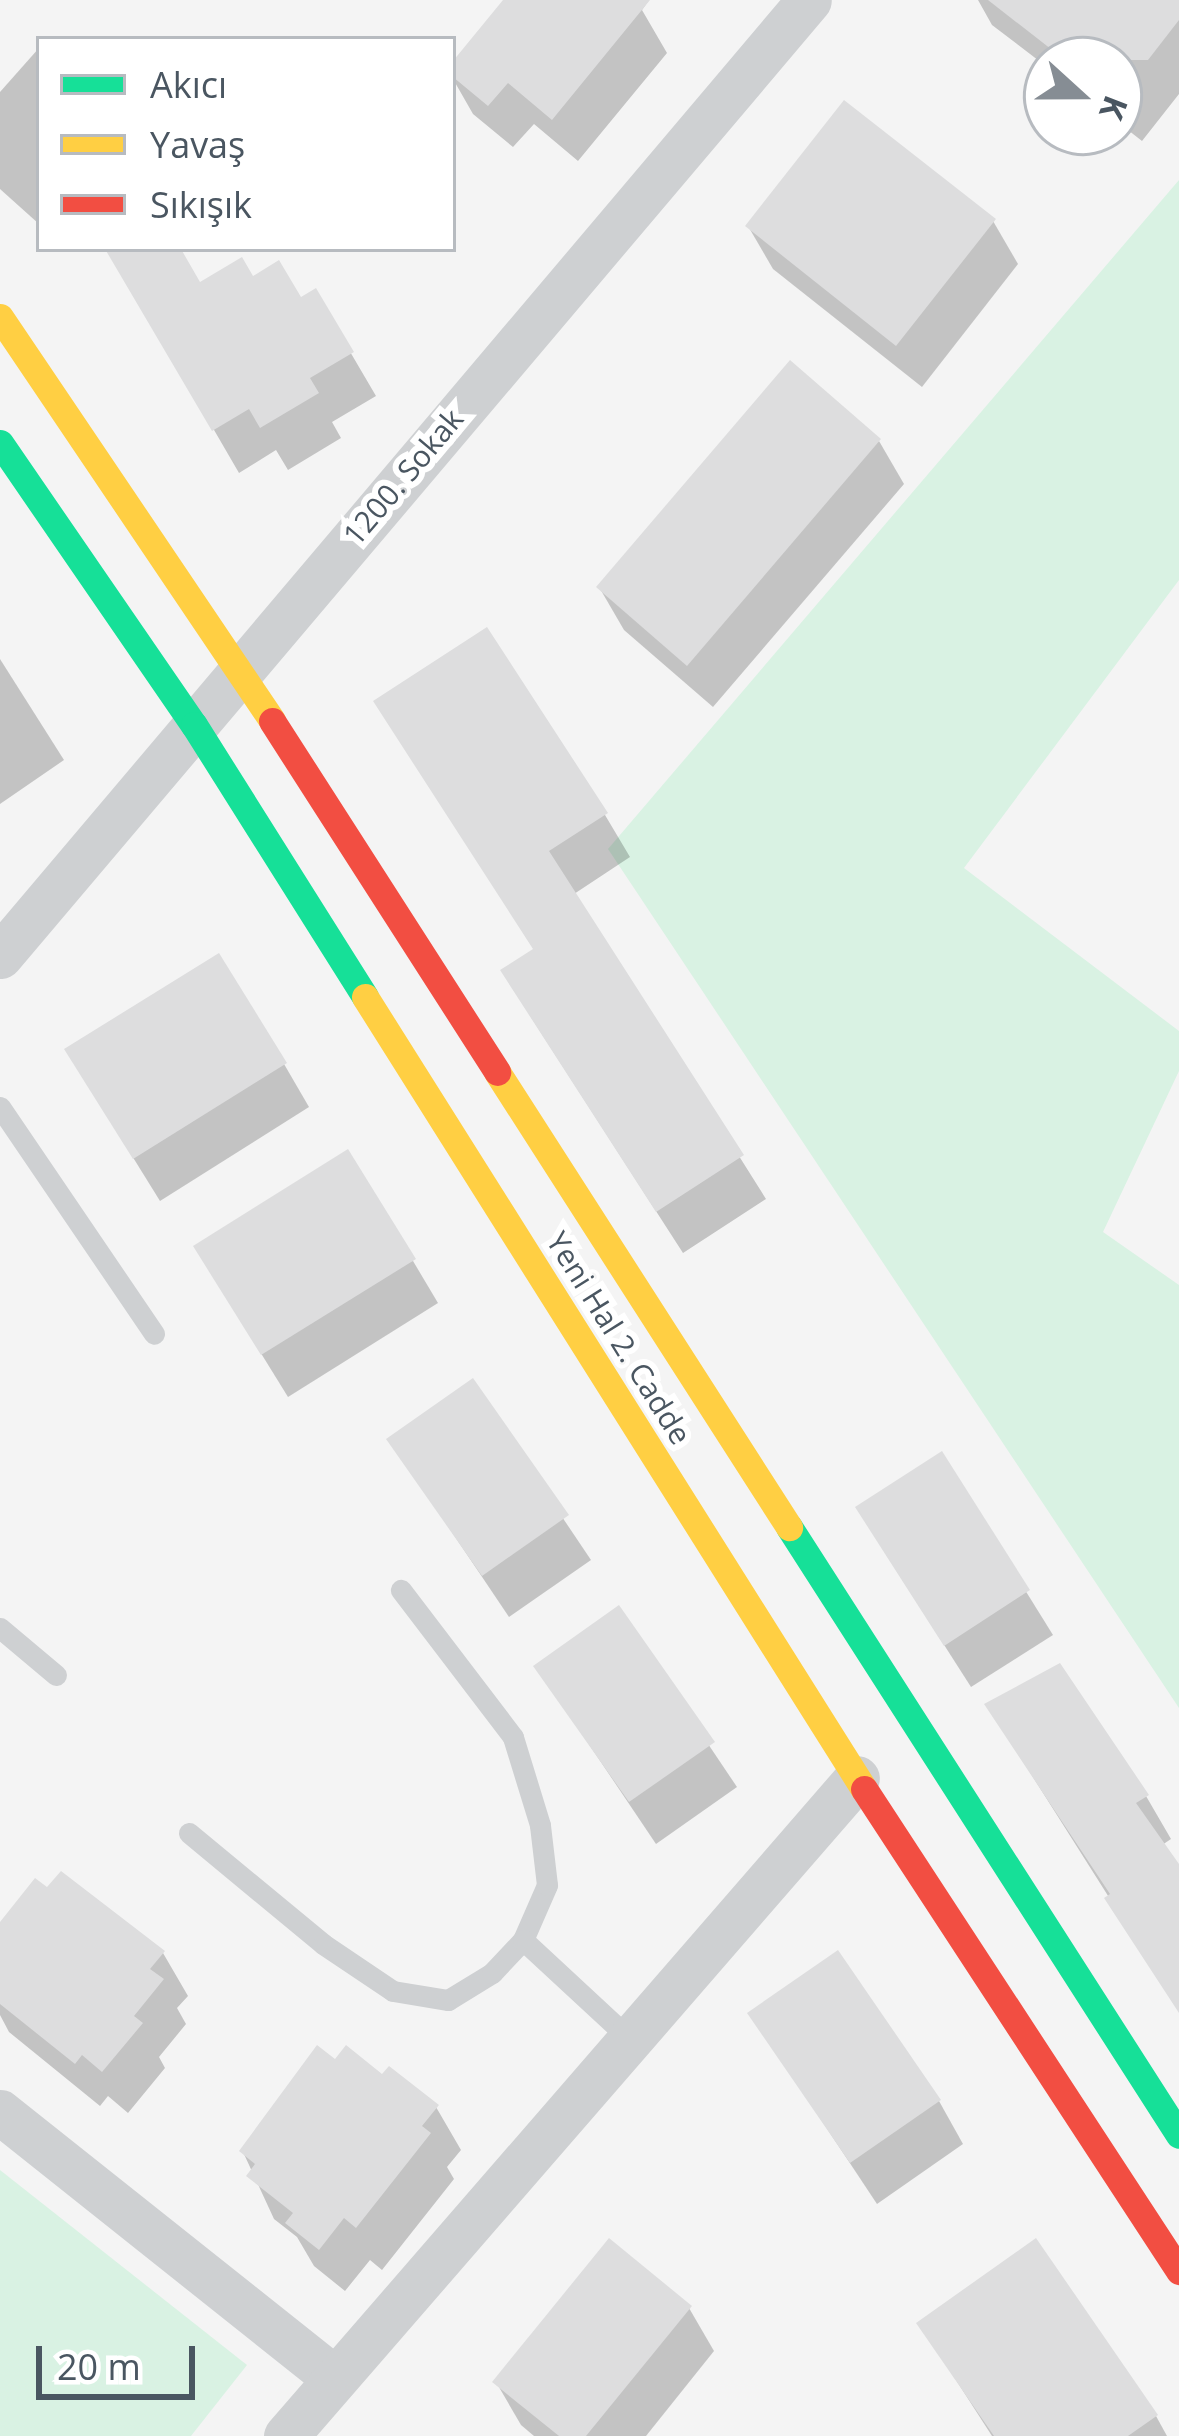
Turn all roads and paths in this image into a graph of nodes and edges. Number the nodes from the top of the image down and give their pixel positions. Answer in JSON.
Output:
{"nodes":[{"id":1,"x":809,"y":0,"type":"edge"},
{"id":2,"x":0,"y":317,"type":"edge"},
{"id":3,"x":0,"y":443,"type":"edge"},
{"id":4,"x":239,"y":670,"type":"junction"},
{"id":5,"x":194,"y":725,"type":"junction"},
{"id":6,"x":0,"y":956,"type":"edge"},
{"id":7,"x":0,"y":1107,"type":"edge"},
{"id":8,"x":154,"y":1334,"type":"dead end"},
{"id":9,"x":401,"y":1590,"type":"dead end"},
{"id":10,"x":0,"y":1628,"type":"edge"},
{"id":11,"x":56,"y":1675,"type":"dead end"},
{"id":12,"x":857,"y":1778,"type":"junction"},
{"id":13,"x":189,"y":1832,"type":"dead end"},
{"id":14,"x":523,"y":1940,"type":"junction"},
{"id":15,"x":629,"y":2038,"type":"junction"},
{"id":16,"x":0,"y":2112,"type":"edge"},
{"id":17,"x":1179,"y":2135,"type":"edge"},
{"id":18,"x":1179,"y":2271,"type":"edge"},
{"id":19,"x":334,"y":2378,"type":"junction"},
{"id":20,"x":286,"y":2436,"type":"edge"}],
"edges":[{"from":1,"to":4,"type":"street","name":"1200. Sokak"},
{"from":2,"to":4,"type":"street"},
{"from":3,"to":5,"type":"street","name":"Yeni Hal 2. Cadde"},
{"from":4,"to":5,"type":"street","name":"1200. Sokak"},
{"from":4,"to":17,"type":"street"},
{"from":5,"to":6,"type":"street","name":"1200. Sokak"},
{"from":5,"to":12,"type":"street","name":"Yeni Hal 2. Cadde"},
{"from":7,"to":8,"type":"lane"},
{"from":9,"to":14,"type":"lane"},
{"from":10,"to":11,"type":"lane"},
{"from":12,"to":15,"type":"street"},
{"from":12,"to":18,"type":"street","name":"Yeni Hal 2. Cadde"},
{"from":13,"to":14,"type":"lane"},
{"from":14,"to":15,"type":"lane"},
{"from":15,"to":19,"type":"street"},
{"from":16,"to":19,"type":"street"},
{"from":19,"to":20,"type":"street"}]}
